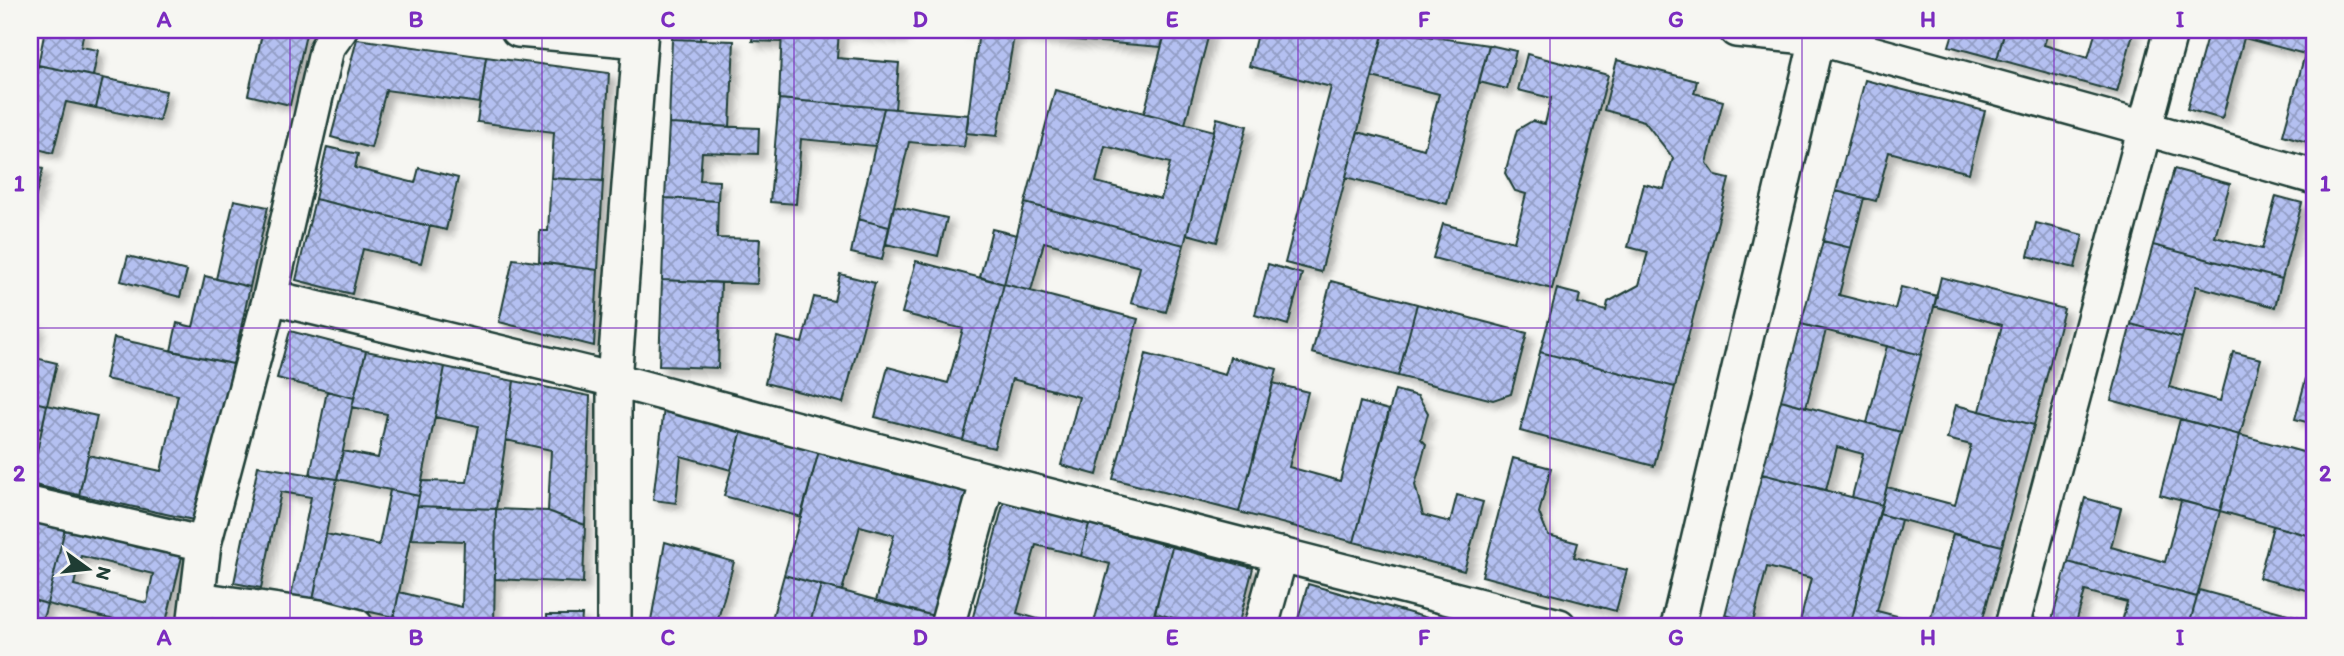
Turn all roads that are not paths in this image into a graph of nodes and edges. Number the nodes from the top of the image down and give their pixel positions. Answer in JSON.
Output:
{"nodes":[{"id":1,"x":340,"y":30,"type":"edge"},
{"id":2,"x":518,"y":30,"type":"edge"},
{"id":3,"x":1736,"y":30,"type":"edge"},
{"id":4,"x":2171,"y":30,"type":"edge"},
{"id":5,"x":1818,"y":34,"type":"edge"},
{"id":6,"x":641,"y":35,"type":"edge"},
{"id":7,"x":2144,"y":128,"type":"junction"},
{"id":8,"x":2314,"y":177,"type":"edge"},
{"id":9,"x":270,"y":298,"type":"junction"},
{"id":10,"x":614,"y":380,"type":"junction"},
{"id":11,"x":988,"y":480,"type":"junction"},
{"id":12,"x":30,"y":504,"type":"edge"},
{"id":13,"x":204,"y":544,"type":"junction"},
{"id":14,"x":1281,"y":554,"type":"junction"},
{"id":15,"x":196,"y":613,"type":"edge"},
{"id":16,"x":1538,"y":624,"type":"edge"},
{"id":17,"x":356,"y":626,"type":"edge"},
{"id":18,"x":614,"y":626,"type":"edge"},
{"id":19,"x":947,"y":626,"type":"edge"},
{"id":20,"x":1261,"y":626,"type":"edge"},
{"id":21,"x":1678,"y":626,"type":"edge"},
{"id":22,"x":2012,"y":626,"type":"edge"}],
"edges":[{"from":1,"to":9,"type":"street"},
{"from":2,"to":6,"type":"street"},
{"from":3,"to":5,"type":"street"},
{"from":4,"to":7,"type":"street"},
{"from":5,"to":7,"type":"street"},
{"from":5,"to":21,"type":"street"},
{"from":6,"to":10,"type":"street"},
{"from":7,"to":8,"type":"street"},
{"from":7,"to":22,"type":"street"},
{"from":9,"to":10,"type":"street"},
{"from":9,"to":13,"type":"street"},
{"from":10,"to":11,"type":"street"},
{"from":10,"to":18,"type":"street"},
{"from":11,"to":14,"type":"street"},
{"from":11,"to":19,"type":"street"},
{"from":12,"to":13,"type":"street"},
{"from":13,"to":15,"type":"street"},
{"from":14,"to":16,"type":"street"},
{"from":14,"to":20,"type":"street"},
{"from":15,"to":17,"type":"street"}]}
